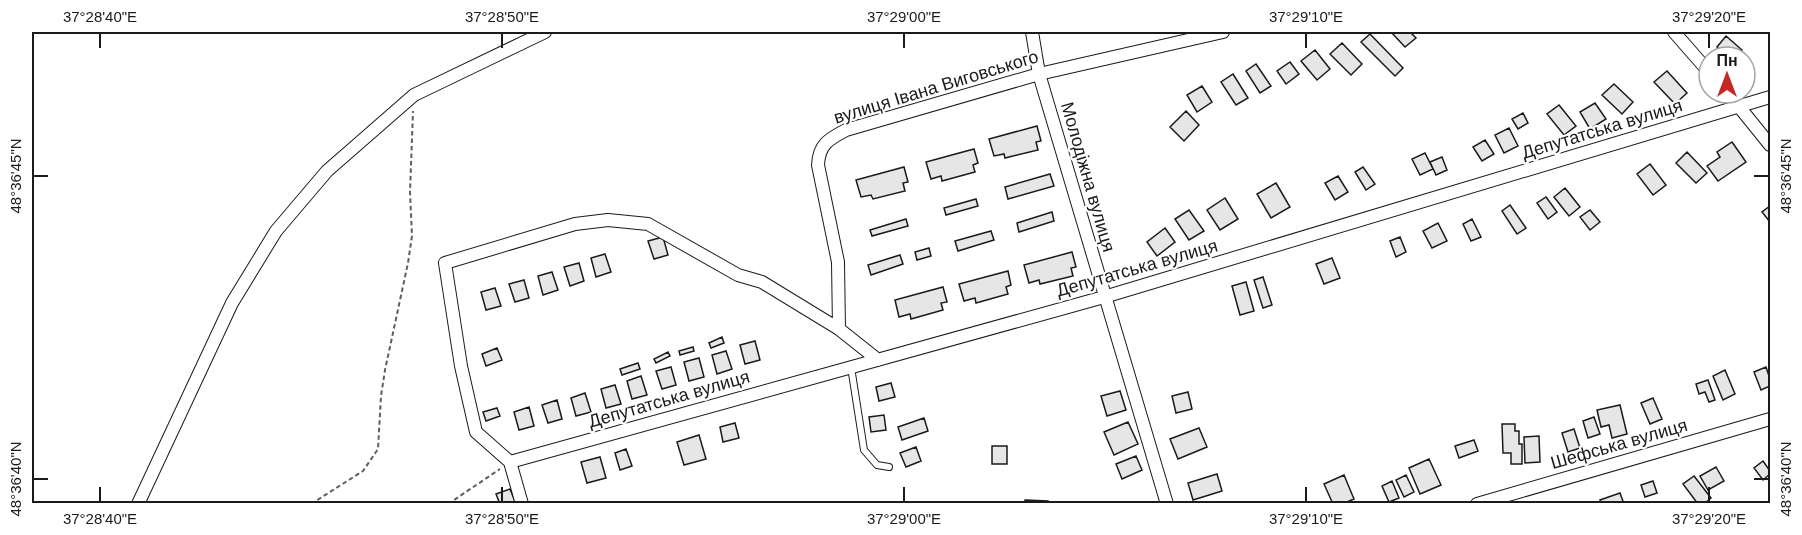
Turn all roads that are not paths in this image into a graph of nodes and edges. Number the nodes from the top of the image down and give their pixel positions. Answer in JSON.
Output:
{"nodes":[{"id":1,"x":545,"y":32,"type":"edge"},
{"id":2,"x":1032,"y":32,"type":"edge"},
{"id":3,"x":1223,"y":32,"type":"edge"},
{"id":4,"x":1674,"y":32,"type":"edge"},
{"id":5,"x":1697,"y":58,"type":"edge"},
{"id":6,"x":1039,"y":74,"type":"junction"},
{"id":7,"x":1770,"y":97,"type":"edge"},
{"id":8,"x":1740,"y":107,"type":"junction"},
{"id":9,"x":1770,"y":145,"type":"edge"},
{"id":10,"x":1104,"y":297,"type":"junction"},
{"id":11,"x":839,"y":329,"type":"junction"},
{"id":12,"x":878,"y":360,"type":"junction"},
{"id":13,"x":851,"y":368,"type":"junction"},
{"id":14,"x":1770,"y":419,"type":"edge"},
{"id":15,"x":510,"y":462,"type":"junction"},
{"id":16,"x":889,"y":467,"type":"dead end"},
{"id":17,"x":138,"y":504,"type":"edge"},
{"id":18,"x":522,"y":504,"type":"edge"},
{"id":19,"x":1167,"y":504,"type":"edge"},
{"id":20,"x":1477,"y":504,"type":"edge"}],
"edges":[{"from":1,"to":17,"type":"street"},
{"from":2,"to":6,"type":"street","name":"Молодіжна вулиця"},
{"from":3,"to":6,"type":"street","name":"вулиця Івана Виговського"},
{"from":4,"to":5,"type":"street"},
{"from":6,"to":10,"type":"street","name":"Молодіжна вулиця"},
{"from":6,"to":11,"type":"street","name":"вулиця Івана Виговського"},
{"from":7,"to":8,"type":"street","name":"Депутатська вулиця"},
{"from":8,"to":9,"type":"street"},
{"from":8,"to":10,"type":"street","name":"Депутатська вулиця"},
{"from":10,"to":12,"type":"street","name":"Депутатська вулиця"},
{"from":10,"to":19,"type":"street","name":"Молодіжна вулиця"},
{"from":11,"to":12,"type":"street"},
{"from":11,"to":15,"type":"street"},
{"from":12,"to":13,"type":"street","name":"Депутатська вулиця"},
{"from":13,"to":15,"type":"street","name":"Депутатська вулиця"},
{"from":13,"to":16,"type":"lane"},
{"from":14,"to":20,"type":"street","name":"Шефська вулиця"},
{"from":15,"to":18,"type":"street"}]}
